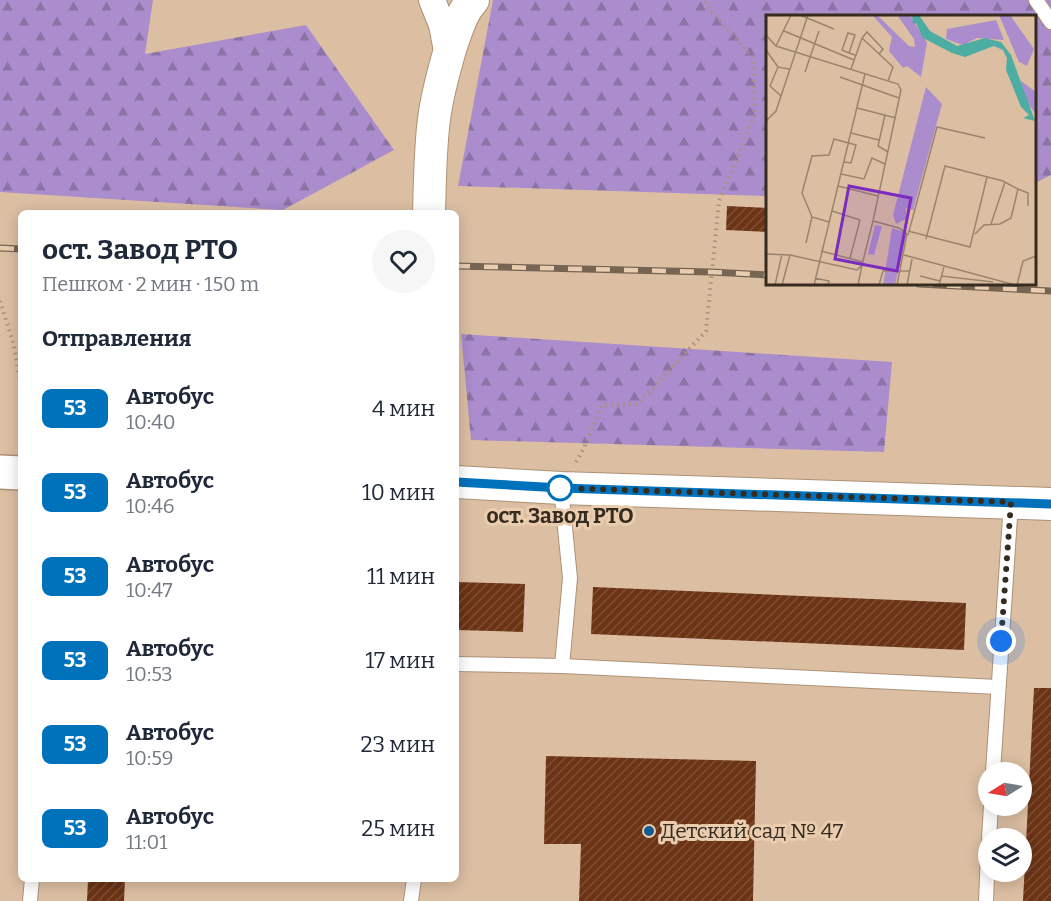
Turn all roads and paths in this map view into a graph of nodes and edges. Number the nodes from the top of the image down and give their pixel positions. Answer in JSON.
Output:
{"nodes":[{"id":1,"x":432,"y":0,"type":"edge"},
{"id":2,"x":454,"y":0,"type":"edge"},
{"id":3,"x":472,"y":0,"type":"edge"},
{"id":4,"x":702,"y":0,"type":"edge"},
{"id":5,"x":1036,"y":0,"type":"edge"},
{"id":6,"x":1051,"y":22,"type":"edge"},
{"id":7,"x":448,"y":56,"type":"junction"},
{"id":8,"x":429,"y":210,"type":"edge"},
{"id":9,"x":0,"y":301,"type":"edge"},
{"id":10,"x":18,"y":370,"type":"edge"},
{"id":11,"x":0,"y":472,"type":"edge"},
{"id":12,"x":18,"y":473,"type":"edge"},
{"id":13,"x":459,"y":482,"type":"edge"},
{"id":14,"x":561,"y":488,"type":"junction"},
{"id":15,"x":1011,"y":502,"type":"junction"},
{"id":16,"x":1051,"y":504,"type":"edge"},
{"id":17,"x":459,"y":664,"type":"edge"},
{"id":18,"x":562,"y":666,"type":"junction"},
{"id":19,"x":998,"y":687,"type":"junction"},
{"id":20,"x":994,"y":762,"type":"edge"},
{"id":21,"x":32,"y":882,"type":"edge"},
{"id":22,"x":414,"y":882,"type":"edge"},
{"id":23,"x":987,"y":882,"type":"edge"},
{"id":24,"x":30,"y":901,"type":"edge"},
{"id":25,"x":411,"y":901,"type":"edge"},
{"id":26,"x":986,"y":901,"type":"edge"}],
"edges":[{"from":1,"to":7,"type":"street"},
{"from":2,"to":7,"type":"lane"},
{"from":3,"to":7,"type":"street"},
{"from":4,"to":14,"type":"path"},
{"from":5,"to":6,"type":"lane"},
{"from":7,"to":8,"type":"street"},
{"from":9,"to":10,"type":"path"},
{"from":11,"to":12,"type":"main road"},
{"from":13,"to":14,"type":"street"},
{"from":14,"to":15,"type":"street"},
{"from":14,"to":18,"type":"lane"},
{"from":15,"to":16,"type":"street"},
{"from":15,"to":19,"type":"lane"},
{"from":17,"to":18,"type":"lane"},
{"from":18,"to":19,"type":"lane"},
{"from":19,"to":20,"type":"lane"},
{"from":21,"to":24,"type":"lane"},
{"from":22,"to":25,"type":"lane"},
{"from":23,"to":26,"type":"lane"}]}
